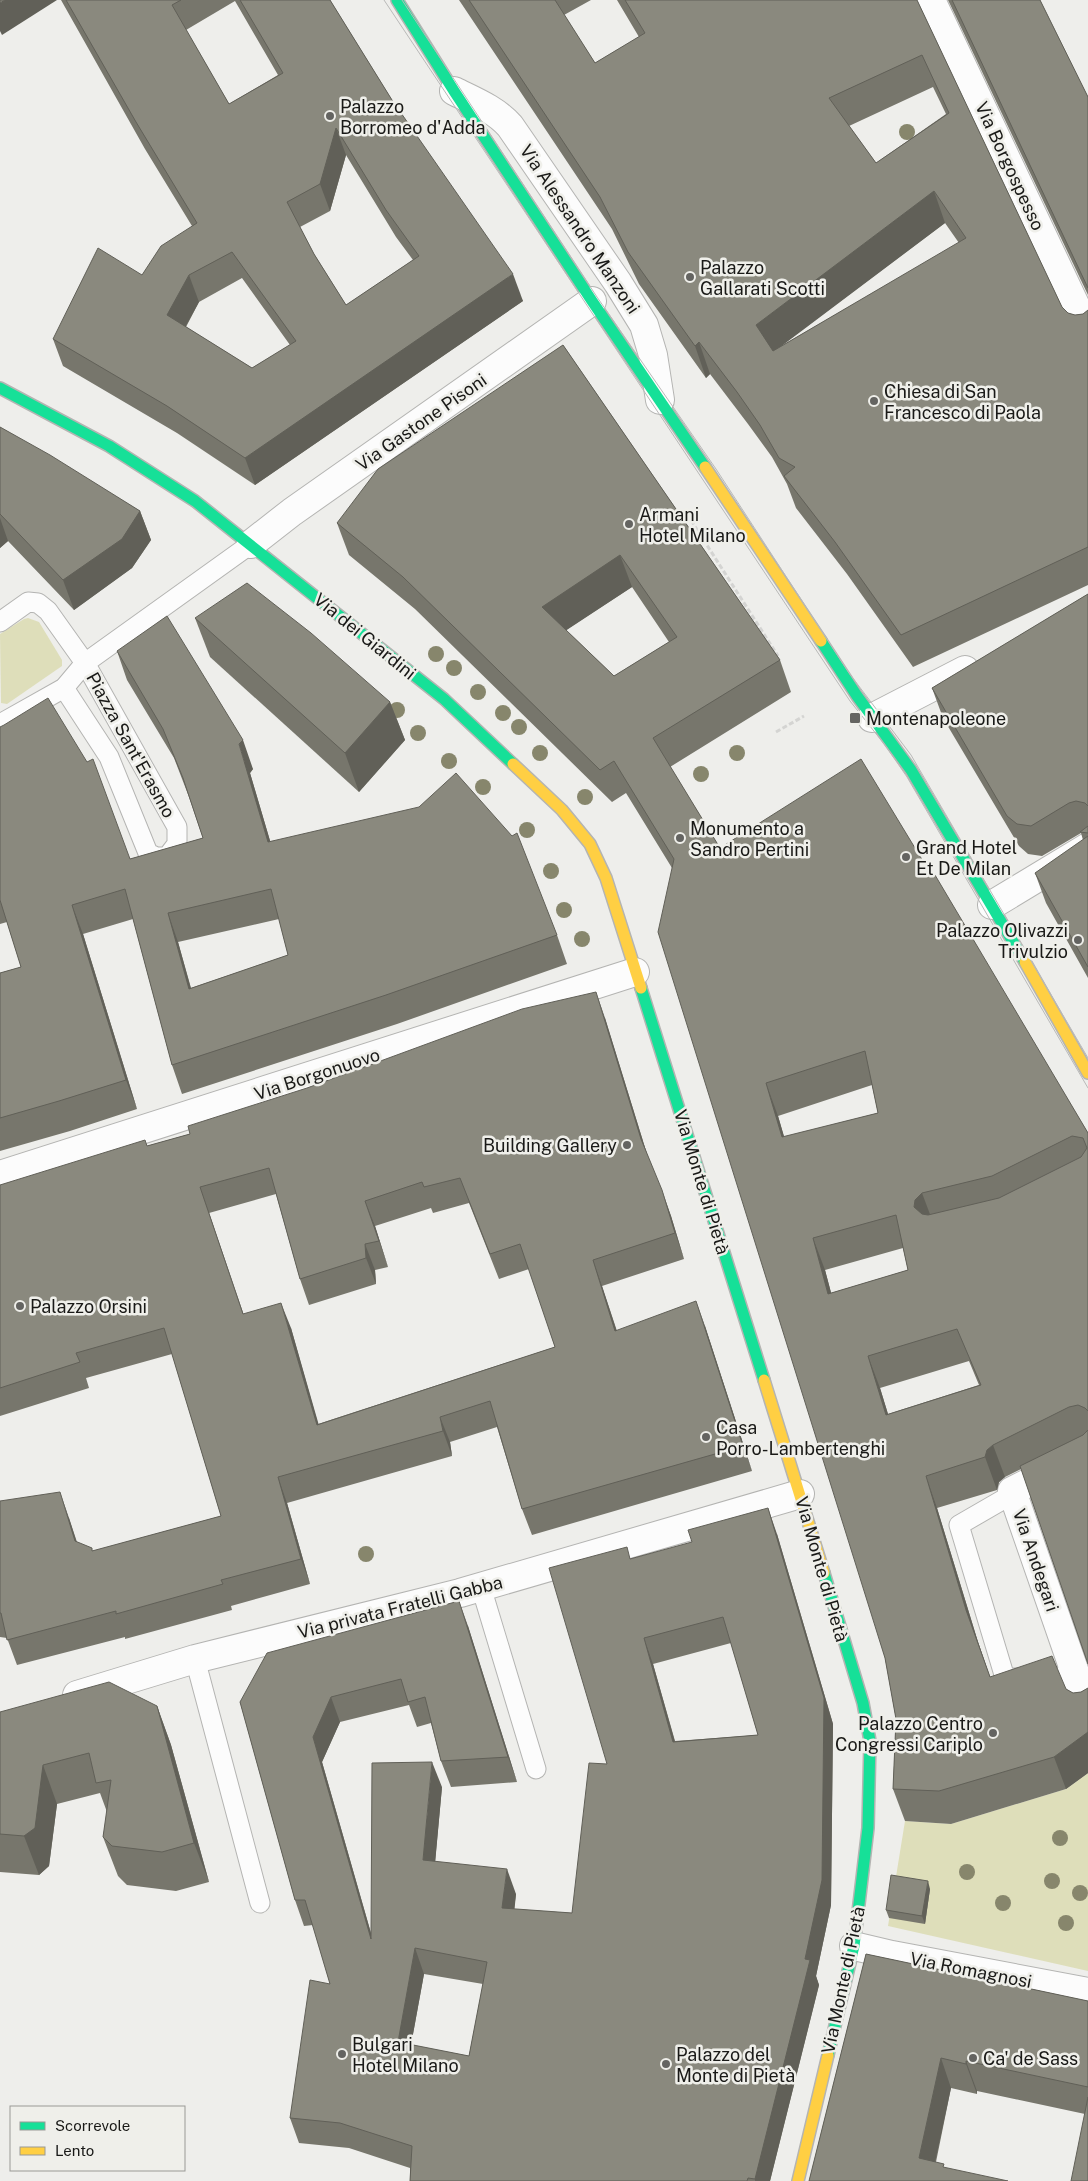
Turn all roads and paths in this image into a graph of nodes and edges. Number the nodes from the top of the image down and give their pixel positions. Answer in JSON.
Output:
{"nodes":[{"id":1,"x":396,"y":0,"type":"edge"},
{"id":2,"x":931,"y":0,"type":"edge"},
{"id":3,"x":454,"y":91,"type":"junction"},
{"id":4,"x":592,"y":301,"type":"junction"},
{"id":5,"x":1088,"y":332,"type":"edge"},
{"id":6,"x":0,"y":388,"type":"edge"},
{"id":7,"x":660,"y":400,"type":"junction"},
{"id":8,"x":687,"y":514,"type":"dead end"},
{"id":9,"x":251,"y":544,"type":"junction"},
{"id":10,"x":0,"y":622,"type":"edge"},
{"id":11,"x":778,"y":656,"type":"edge"},
{"id":12,"x":984,"y":660,"type":"edge"},
{"id":13,"x":85,"y":663,"type":"junction"},
{"id":14,"x":64,"y":688,"type":"junction"},
{"id":15,"x":804,"y":716,"type":"dead end"},
{"id":16,"x":872,"y":718,"type":"junction"},
{"id":17,"x":0,"y":724,"type":"edge"},
{"id":18,"x":776,"y":732,"type":"dead end"},
{"id":19,"x":1088,"y":847,"type":"edge"},
{"id":20,"x":992,"y":905,"type":"junction"},
{"id":21,"x":635,"y":972,"type":"junction"},
{"id":22,"x":1088,"y":1073,"type":"edge"},
{"id":23,"x":0,"y":1175,"type":"edge"},
{"id":24,"x":1088,"y":1453,"type":"edge"},
{"id":25,"x":1012,"y":1491,"type":"junction"},
{"id":26,"x":800,"y":1494,"type":"junction"},
{"id":27,"x":481,"y":1587,"type":"junction"},
{"id":28,"x":195,"y":1659,"type":"junction"},
{"id":29,"x":1074,"y":1670,"type":"junction"},
{"id":30,"x":56,"y":1702,"type":"edge"},
{"id":31,"x":1088,"y":1710,"type":"edge"},
{"id":32,"x":536,"y":1769,"type":"dead end"},
{"id":33,"x":260,"y":1903,"type":"dead end"},
{"id":34,"x":854,"y":1946,"type":"junction"},
{"id":35,"x":1088,"y":1992,"type":"edge"},
{"id":36,"x":798,"y":2181,"type":"edge"}],
"edges":[{"from":1,"to":3,"type":"street","name":"Via Alessandro Manzoni"},
{"from":2,"to":5,"type":"street","name":"Via Borgospesso"},
{"from":3,"to":4,"type":"street","name":"Via Alessandro Manzoni"},
{"from":3,"to":7,"type":"street","name":"Via Alessandro Manzoni"},
{"from":4,"to":7,"type":"street","name":"Via Alessandro Manzoni"},
{"from":4,"to":9,"type":"street","name":"Via Gastone Pisoni"},
{"from":6,"to":9,"type":"street","name":"Via dei Giardini"},
{"from":7,"to":16,"type":"street","name":"Via Alessandro Manzoni"},
{"from":8,"to":11,"type":"path"},
{"from":9,"to":13,"type":"lane","name":"Piazza Sant'Erasmo"},
{"from":9,"to":21,"type":"street","name":"Via dei Giardini"},
{"from":10,"to":13,"type":"lane","name":"Piazza Sant'Erasmo"},
{"from":12,"to":16,"type":"street"},
{"from":13,"to":14,"type":"lane","name":"Piazza Sant'Erasmo"},
{"from":13,"to":14,"type":"lane","name":"Piazza Sant'Erasmo"},
{"from":14,"to":17,"type":"lane","name":"Piazza Sant'Erasmo"},
{"from":15,"to":18,"type":"path"},
{"from":16,"to":20,"type":"street","name":"Via Alessandro Manzoni"},
{"from":19,"to":20,"type":"street"},
{"from":20,"to":22,"type":"street","name":"Via Alessandro Manzoni"},
{"from":21,"to":23,"type":"street","name":"Via Borgonuovo"},
{"from":21,"to":26,"type":"street","name":"Via Monte di Pietà"},
{"from":24,"to":25,"type":"street","name":"Via Andegari"},
{"from":25,"to":29,"type":"street","name":"Via Andegari"},
{"from":25,"to":29,"type":"lane"},
{"from":26,"to":27,"type":"street","name":"Via privata Fratelli Gabba"},
{"from":26,"to":34,"type":"street","name":"Via Monte di Pietà"},
{"from":27,"to":28,"type":"street","name":"Via privata Fratelli Gabba"},
{"from":27,"to":32,"type":"lane"},
{"from":28,"to":30,"type":"street","name":"Via privata Fratelli Gabba"},
{"from":28,"to":33,"type":"lane"},
{"from":29,"to":31,"type":"street","name":"Via Andegari"},
{"from":34,"to":35,"type":"street","name":"Via Romagnosi"},
{"from":34,"to":36,"type":"street","name":"Via Monte di Pietà"}]}
